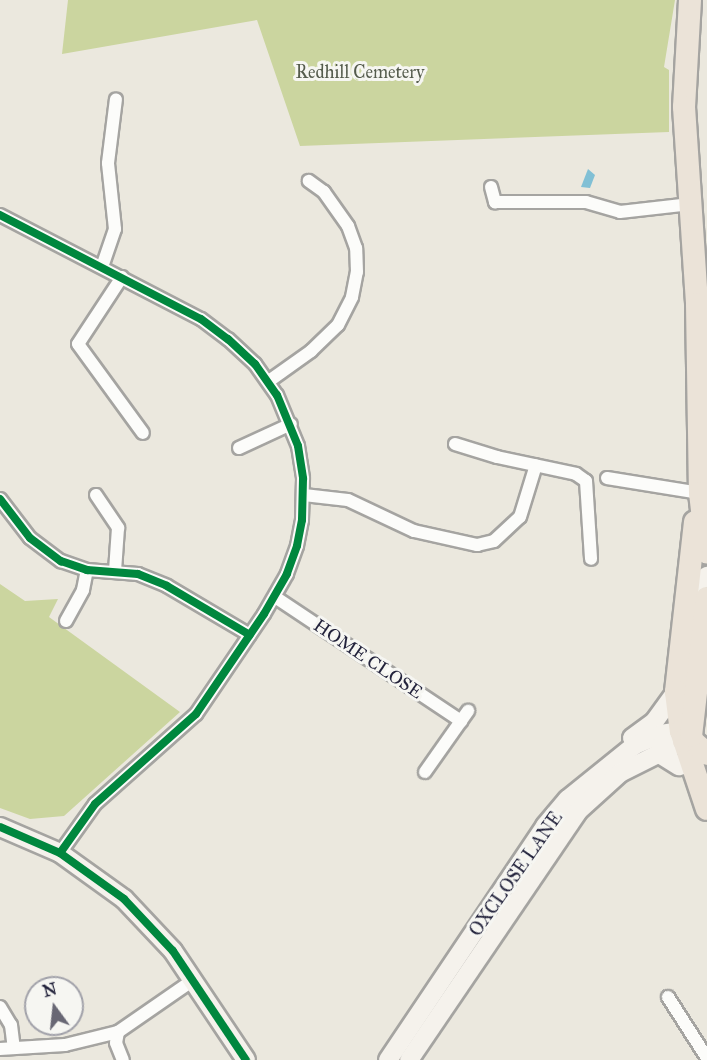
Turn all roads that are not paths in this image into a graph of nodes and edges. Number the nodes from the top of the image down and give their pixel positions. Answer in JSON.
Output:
{"nodes":[{"id":1,"x":690,"y":0,"type":"edge"},
{"id":2,"x":116,"y":99,"type":"dead end"},
{"id":3,"x":309,"y":181,"type":"dead end"},
{"id":4,"x":491,"y":187,"type":"dead end"},
{"id":5,"x":691,"y":204,"type":"junction"},
{"id":6,"x":0,"y":214,"type":"edge"},
{"id":7,"x":102,"y":267,"type":"junction"},
{"id":8,"x":122,"y":278,"type":"junction"},
{"id":9,"x":269,"y":381,"type":"junction"},
{"id":10,"x":291,"y":424,"type":"junction"},
{"id":11,"x":143,"y":433,"type":"dead end"},
{"id":12,"x":455,"y":444,"type":"dead end"},
{"id":13,"x":239,"y":448,"type":"dead end"},
{"id":14,"x":536,"y":465,"type":"junction"},
{"id":15,"x":607,"y":478,"type":"dead end"},
{"id":16,"x":700,"y":493,"type":"junction"},
{"id":17,"x":96,"y":495,"type":"dead end"},
{"id":18,"x":304,"y":495,"type":"junction"},
{"id":19,"x":0,"y":499,"type":"edge"},
{"id":20,"x":707,"y":553,"type":"edge"},
{"id":21,"x":591,"y":559,"type":"dead end"},
{"id":22,"x":87,"y":570,"type":"junction"},
{"id":23,"x":115,"y":571,"type":"junction"},
{"id":24,"x":707,"y":576,"type":"edge"},
{"id":25,"x":275,"y":597,"type":"junction"},
{"id":26,"x":684,"y":614,"type":"junction"},
{"id":27,"x":706,"y":615,"type":"edge"},
{"id":28,"x":66,"y":621,"type":"dead end"},
{"id":29,"x":250,"y":635,"type":"junction"},
{"id":30,"x":707,"y":661,"type":"edge"},
{"id":31,"x":676,"y":692,"type":"junction"},
{"id":32,"x":686,"y":736,"type":"junction"},
{"id":33,"x":658,"y":753,"type":"junction"},
{"id":34,"x":707,"y":754,"type":"edge"},
{"id":35,"x":679,"y":766,"type":"joint"},
{"id":36,"x":426,"y":772,"type":"dead end"},
{"id":37,"x":707,"y":809,"type":"edge"},
{"id":38,"x":707,"y":816,"type":"edge"},
{"id":39,"x":545,"y":826,"type":"junction"},
{"id":40,"x":0,"y":827,"type":"edge"},
{"id":41,"x":60,"y":853,"type":"junction"},
{"id":42,"x":193,"y":980,"type":"junction"},
{"id":43,"x":668,"y":997,"type":"dead end"},
{"id":44,"x":0,"y":1007,"type":"edge"},
{"id":45,"x":118,"y":1032,"type":"junction"},
{"id":46,"x":14,"y":1048,"type":"junction"},
{"id":47,"x":0,"y":1049,"type":"edge"},
{"id":48,"x":707,"y":1058,"type":"edge"},
{"id":49,"x":123,"y":1060,"type":"edge"},
{"id":50,"x":246,"y":1060,"type":"edge"},
{"id":51,"x":388,"y":1060,"type":"edge"},
{"id":52,"x":409,"y":1060,"type":"edge"}],
"edges":[{"from":1,"to":5,"type":"highway"},
{"from":2,"to":7,"type":"street"},
{"from":3,"to":9,"type":"street"},
{"from":4,"to":5,"type":"street"},
{"from":5,"to":16,"type":"highway"},
{"from":6,"to":7,"type":"street"},
{"from":7,"to":8,"type":"street"},
{"from":8,"to":9,"type":"street"},
{"from":8,"to":11,"type":"street"},
{"from":9,"to":10,"type":"street"},
{"from":10,"to":13,"type":"street"},
{"from":10,"to":18,"type":"street"},
{"from":12,"to":14,"type":"street"},
{"from":14,"to":18,"type":"street"},
{"from":14,"to":21,"type":"street"},
{"from":15,"to":16,"type":"street"},
{"from":16,"to":20,"type":"highway"},
{"from":16,"to":26,"type":"highway"},
{"from":17,"to":23,"type":"street"},
{"from":18,"to":25,"type":"street"},
{"from":19,"to":22,"type":"street"},
{"from":22,"to":23,"type":"street"},
{"from":22,"to":28,"type":"street"},
{"from":23,"to":29,"type":"street"},
{"from":24,"to":26,"type":"main road"},
{"from":25,"to":29,"type":"street"},
{"from":25,"to":36,"type":"street","name":"HOME CLOSE"},
{"from":26,"to":31,"type":"highway"},
{"from":27,"to":30,"type":"highway"},
{"from":27,"to":32,"type":"highway"},
{"from":29,"to":41,"type":"street"},
{"from":31,"to":32,"type":"highway"},
{"from":31,"to":39,"type":"main road"},
{"from":32,"to":33,"type":"main road","name":"OXCLOSE LANE"},
{"from":32,"to":34,"type":"highway"},
{"from":32,"to":37,"type":"highway"},
{"from":32,"to":39,"type":"main road","name":"OXCLOSE LANE"},
{"from":33,"to":35,"type":"main road"},
{"from":33,"to":52,"type":"main road","name":"OXCLOSE LANE"},
{"from":35,"to":38,"type":"highway"},
{"from":39,"to":51,"type":"main road","name":"OXCLOSE LANE"},
{"from":40,"to":41,"type":"main road"},
{"from":41,"to":42,"type":"main road"},
{"from":42,"to":45,"type":"street"},
{"from":42,"to":50,"type":"main road"},
{"from":43,"to":48,"type":"street"},
{"from":44,"to":46,"type":"street"},
{"from":45,"to":46,"type":"street"},
{"from":45,"to":49,"type":"street"},
{"from":46,"to":47,"type":"street"}]}
